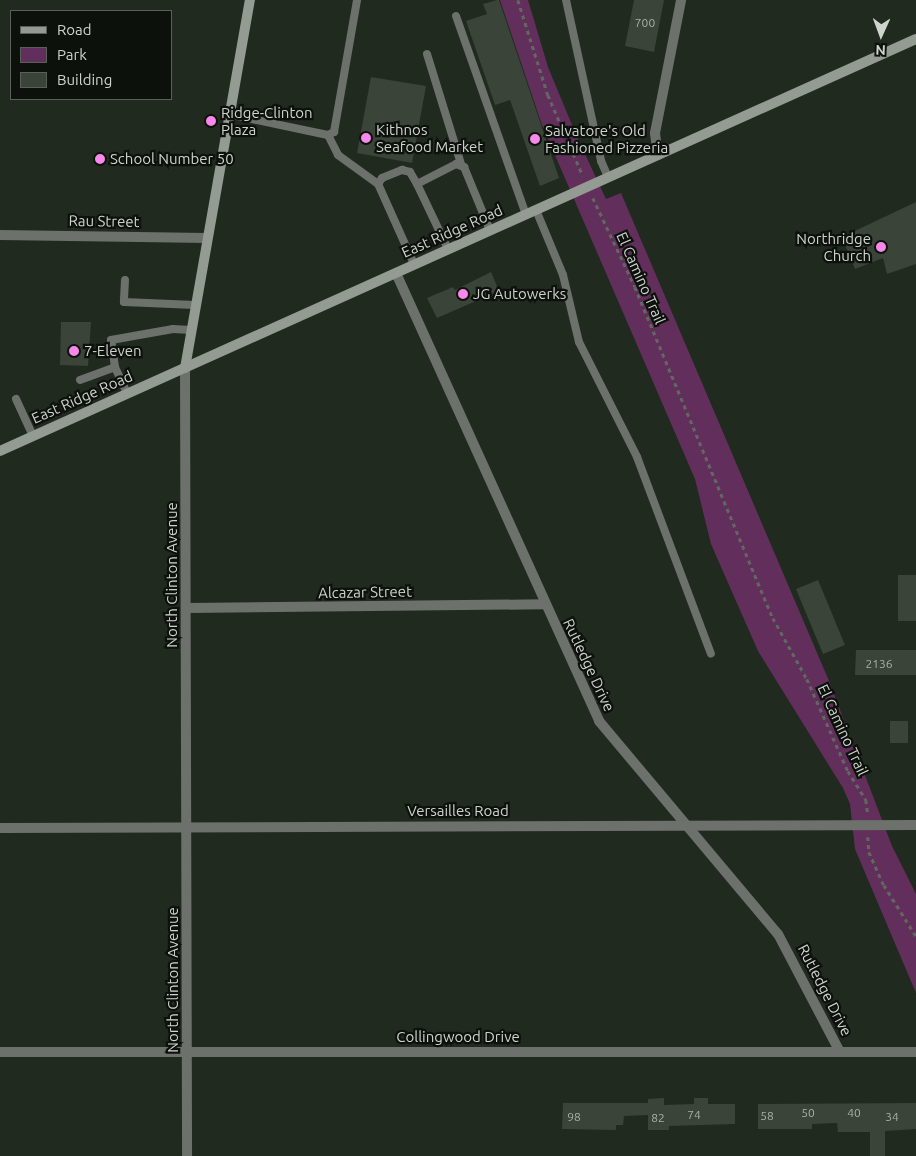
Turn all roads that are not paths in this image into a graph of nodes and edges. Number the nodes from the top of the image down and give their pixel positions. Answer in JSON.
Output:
{"nodes":[{"id":1,"x":250,"y":0,"type":"edge"},
{"id":2,"x":357,"y":0,"type":"edge"},
{"id":3,"x":566,"y":0,"type":"edge"},
{"id":4,"x":682,"y":0,"type":"edge"},
{"id":5,"x":456,"y":16,"type":"dead end"},
{"id":6,"x":916,"y":39,"type":"edge"},
{"id":7,"x":427,"y":54,"type":"dead end"},
{"id":8,"x":228,"y":114,"type":"junction"},
{"id":9,"x":328,"y":135,"type":"junction"},
{"id":10,"x":658,"y":155,"type":"junction"},
{"id":11,"x":460,"y":164,"type":"junction"},
{"id":12,"x":608,"y":177,"type":"junction"},
{"id":13,"x":378,"y":184,"type":"junction"},
{"id":14,"x":417,"y":184,"type":"junction"},
{"id":15,"x":536,"y":210,"type":"junction"},
{"id":16,"x":526,"y":215,"type":"junction"},
{"id":17,"x":490,"y":230,"type":"junction"},
{"id":18,"x":0,"y":235,"type":"edge"},
{"id":19,"x":207,"y":238,"type":"junction"},
{"id":20,"x":448,"y":249,"type":"junction"},
{"id":21,"x":414,"y":264,"type":"junction"},
{"id":22,"x":396,"y":273,"type":"junction"},
{"id":23,"x":125,"y":280,"type":"dead end"},
{"id":24,"x":195,"y":305,"type":"junction"},
{"id":25,"x":191,"y":330,"type":"junction"},
{"id":26,"x":115,"y":367,"type":"junction"},
{"id":27,"x":185,"y":368,"type":"junction"},
{"id":28,"x":80,"y":380,"type":"dead end"},
{"id":29,"x":127,"y":393,"type":"junction"},
{"id":30,"x":16,"y":399,"type":"dead end"},
{"id":31,"x":33,"y":436,"type":"junction"},
{"id":32,"x":0,"y":451,"type":"edge"},
{"id":33,"x":544,"y":604,"type":"junction"},
{"id":34,"x":187,"y":608,"type":"junction"},
{"id":35,"x":711,"y":654,"type":"dead end"},
{"id":36,"x":685,"y":825,"type":"junction"},
{"id":37,"x":916,"y":825,"type":"edge"},
{"id":38,"x":187,"y":827,"type":"junction"},
{"id":39,"x":0,"y":828,"type":"edge"},
{"id":40,"x":0,"y":1052,"type":"edge"},
{"id":41,"x":188,"y":1052,"type":"junction"},
{"id":42,"x":840,"y":1052,"type":"junction"},
{"id":43,"x":916,"y":1052,"type":"edge"},
{"id":44,"x":187,"y":1156,"type":"edge"}],
"edges":[{"from":1,"to":8,"type":"main road","name":"North Clinton Avenue"},
{"from":2,"to":9,"type":"lane"},
{"from":3,"to":12,"type":"lane"},
{"from":4,"to":10,"type":"street"},
{"from":5,"to":16,"type":"lane"},
{"from":6,"to":10,"type":"main road","name":"East Ridge Road"},
{"from":7,"to":11,"type":"lane"},
{"from":8,"to":9,"type":"lane"},
{"from":8,"to":19,"type":"main road","name":"North Clinton Avenue"},
{"from":9,"to":13,"type":"lane"},
{"from":10,"to":12,"type":"main road","name":"East Ridge Road"},
{"from":11,"to":14,"type":"lane"},
{"from":11,"to":17,"type":"lane"},
{"from":12,"to":15,"type":"main road","name":"East Ridge Road"},
{"from":13,"to":14,"type":"lane"},
{"from":13,"to":21,"type":"lane"},
{"from":14,"to":20,"type":"lane"},
{"from":15,"to":16,"type":"main road","name":"East Ridge Road"},
{"from":15,"to":35,"type":"lane"},
{"from":16,"to":17,"type":"main road","name":"East Ridge Road"},
{"from":17,"to":20,"type":"main road","name":"East Ridge Road"},
{"from":18,"to":19,"type":"street","name":"Rau Street"},
{"from":19,"to":24,"type":"main road","name":"North Clinton Avenue"},
{"from":20,"to":21,"type":"main road","name":"East Ridge Road"},
{"from":21,"to":22,"type":"main road","name":"East Ridge Road"},
{"from":22,"to":27,"type":"main road","name":"East Ridge Road"},
{"from":22,"to":33,"type":"street","name":"Rutledge Drive"},
{"from":23,"to":24,"type":"lane"},
{"from":24,"to":25,"type":"main road","name":"North Clinton Avenue"},
{"from":25,"to":26,"type":"lane"},
{"from":25,"to":27,"type":"main road","name":"North Clinton Avenue"},
{"from":26,"to":28,"type":"lane"},
{"from":26,"to":29,"type":"lane"},
{"from":27,"to":29,"type":"main road","name":"East Ridge Road"},
{"from":27,"to":34,"type":"street","name":"North Clinton Avenue"},
{"from":29,"to":31,"type":"main road","name":"East Ridge Road"},
{"from":30,"to":31,"type":"lane"},
{"from":31,"to":32,"type":"main road","name":"East Ridge Road"},
{"from":33,"to":34,"type":"street","name":"Alcazar Street"},
{"from":33,"to":36,"type":"street","name":"Rutledge Drive"},
{"from":34,"to":38,"type":"street","name":"North Clinton Avenue"},
{"from":36,"to":37,"type":"street","name":"Versailles Road"},
{"from":36,"to":38,"type":"street","name":"Versailles Road"},
{"from":36,"to":42,"type":"street","name":"Rutledge Drive"},
{"from":38,"to":39,"type":"street","name":"Versailles Road"},
{"from":38,"to":41,"type":"street","name":"North Clinton Avenue"},
{"from":40,"to":41,"type":"street","name":"Collingwood Drive"},
{"from":41,"to":42,"type":"street","name":"Collingwood Drive"},
{"from":41,"to":44,"type":"street","name":"North Clinton Avenue"},
{"from":42,"to":43,"type":"street","name":"Collingwood Drive"}]}
